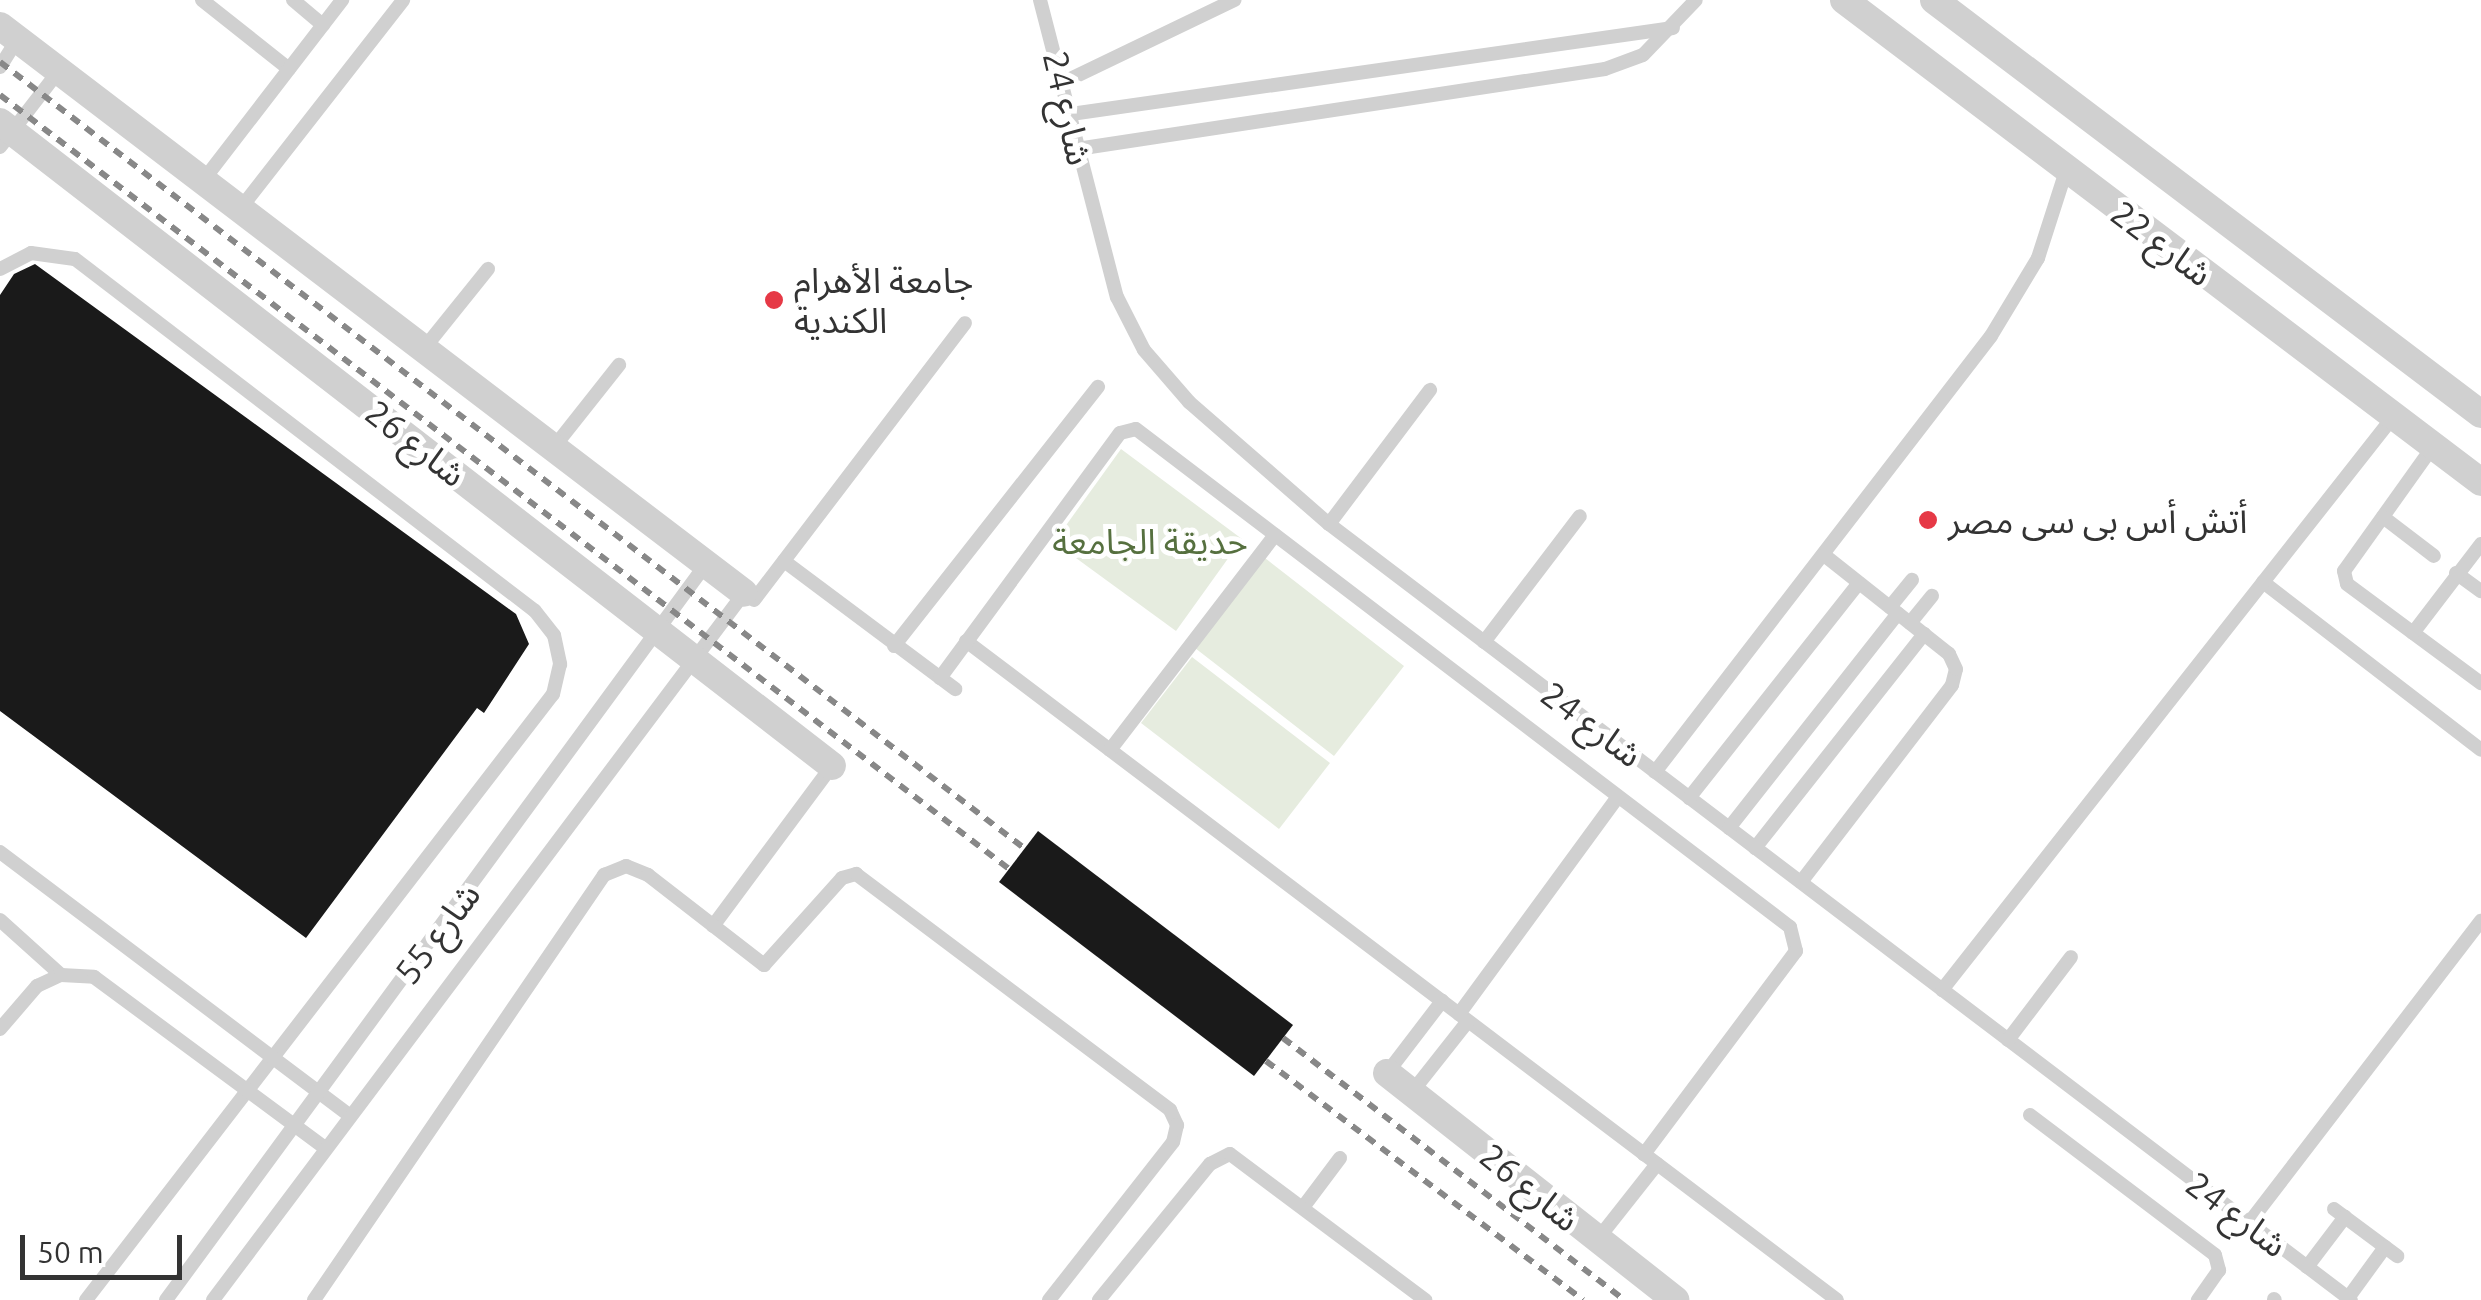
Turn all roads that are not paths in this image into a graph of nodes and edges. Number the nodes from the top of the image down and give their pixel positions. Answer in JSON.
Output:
{"nodes":[{"id":1,"x":202,"y":0,"type":"edge"},
{"id":2,"x":293,"y":0,"type":"edge"},
{"id":3,"x":342,"y":0,"type":"edge"},
{"id":4,"x":403,"y":0,"type":"edge"},
{"id":5,"x":1040,"y":0,"type":"edge"},
{"id":6,"x":1234,"y":0,"type":"edge"},
{"id":7,"x":1696,"y":0,"type":"edge"},
{"id":8,"x":1844,"y":0,"type":"edge"},
{"id":9,"x":1934,"y":0,"type":"edge"},
{"id":10,"x":323,"y":25,"type":"junction"},
{"id":11,"x":1673,"y":28,"type":"junction"},
{"id":12,"x":8,"y":33,"type":"edge"},
{"id":13,"x":0,"y":67,"type":"edge"},
{"id":14,"x":289,"y":69,"type":"junction"},
{"id":15,"x":58,"y":72,"type":"junction"},
{"id":16,"x":1066,"y":81,"type":"junction"},
{"id":17,"x":1071,"y":114,"type":"junction"},
{"id":18,"x":4,"y":133,"type":"edge"},
{"id":19,"x":1077,"y":149,"type":"junction"},
{"id":20,"x":2066,"y":170,"type":"junction"},
{"id":21,"x":202,"y":182,"type":"junction"},
{"id":22,"x":240,"y":210,"type":"junction"},
{"id":23,"x":0,"y":268,"type":"edge"},
{"id":24,"x":488,"y":269,"type":"dead end"},
{"id":25,"x":966,"y":323,"type":"dead end"},
{"id":26,"x":426,"y":346,"type":"junction"},
{"id":27,"x":619,"y":365,"type":"dead end"},
{"id":28,"x":1098,"y":387,"type":"dead end"},
{"id":29,"x":1430,"y":390,"type":"dead end"},
{"id":30,"x":2481,"y":414,"type":"edge"},
{"id":31,"x":2392,"y":417,"type":"junction"},
{"id":32,"x":2434,"y":445,"type":"junction"},
{"id":33,"x":554,"y":447,"type":"junction"},
{"id":34,"x":2481,"y":482,"type":"edge"},
{"id":35,"x":1580,"y":516,"type":"dead end"},
{"id":36,"x":2384,"y":517,"type":"junction"},
{"id":37,"x":1329,"y":524,"type":"junction"},
{"id":38,"x":1275,"y":535,"type":"junction"},
{"id":39,"x":2481,"y":544,"type":"edge"},
{"id":40,"x":1824,"y":555,"type":"junction"},
{"id":41,"x":2434,"y":556,"type":"dead end"},
{"id":42,"x":784,"y":561,"type":"junction"},
{"id":43,"x":706,"y":564,"type":"junction"},
{"id":44,"x":2456,"y":574,"type":"junction"},
{"id":45,"x":1912,"y":580,"type":"dead end"},
{"id":46,"x":2262,"y":582,"type":"junction"},
{"id":47,"x":1860,"y":583,"type":"junction"},
{"id":48,"x":2481,"y":592,"type":"edge"},
{"id":49,"x":749,"y":596,"type":"junction"},
{"id":50,"x":1932,"y":596,"type":"dead end"},
{"id":51,"x":1899,"y":614,"type":"junction"},
{"id":52,"x":659,"y":632,"type":"junction"},
{"id":53,"x":2413,"y":633,"type":"junction"},
{"id":54,"x":1924,"y":634,"type":"junction"},
{"id":55,"x":966,"y":641,"type":"junction"},
{"id":56,"x":1484,"y":642,"type":"junction"},
{"id":57,"x":894,"y":646,"type":"junction"},
{"id":58,"x":697,"y":660,"type":"junction"},
{"id":59,"x":940,"y":678,"type":"junction"},
{"id":60,"x":2481,"y":683,"type":"edge"},
{"id":61,"x":955,"y":689,"type":"dead end"},
{"id":62,"x":1110,"y":750,"type":"junction"},
{"id":63,"x":2481,"y":750,"type":"edge"},
{"id":64,"x":832,"y":766,"type":"joint"},
{"id":65,"x":1655,"y":772,"type":"junction"},
{"id":66,"x":1618,"y":797,"type":"junction"},
{"id":67,"x":1689,"y":798,"type":"junction"},
{"id":68,"x":1729,"y":828,"type":"junction"},
{"id":69,"x":1755,"y":848,"type":"junction"},
{"id":70,"x":0,"y":852,"type":"edge"},
{"id":71,"x":1801,"y":882,"type":"junction"},
{"id":72,"x":0,"y":920,"type":"edge"},
{"id":73,"x":2481,"y":921,"type":"edge"},
{"id":74,"x":713,"y":926,"type":"junction"},
{"id":75,"x":2070,"y":957,"type":"dead end"},
{"id":76,"x":61,"y":976,"type":"junction"},
{"id":77,"x":1942,"y":990,"type":"junction"},
{"id":78,"x":1442,"y":1001,"type":"junction"},
{"id":79,"x":1464,"y":1018,"type":"junction"},
{"id":80,"x":0,"y":1029,"type":"edge"},
{"id":81,"x":2008,"y":1040,"type":"junction"},
{"id":82,"x":273,"y":1057,"type":"junction"},
{"id":83,"x":1387,"y":1073,"type":"joint"},
{"id":84,"x":248,"y":1090,"type":"junction"},
{"id":85,"x":319,"y":1092,"type":"junction"},
{"id":86,"x":1412,"y":1092,"type":"junction"},
{"id":87,"x":348,"y":1114,"type":"junction"},
{"id":88,"x":2030,"y":1115,"type":"dead end"},
{"id":89,"x":295,"y":1126,"type":"junction"},
{"id":90,"x":324,"y":1148,"type":"junction"},
{"id":91,"x":1644,"y":1154,"type":"junction"},
{"id":92,"x":1340,"y":1158,"type":"dead end"},
{"id":93,"x":1657,"y":1164,"type":"junction"},
{"id":94,"x":1304,"y":1206,"type":"junction"},
{"id":95,"x":2249,"y":1224,"type":"junction"},
{"id":96,"x":1596,"y":1240,"type":"junction"},
{"id":97,"x":2307,"y":1267,"type":"junction"},
{"id":98,"x":2349,"y":1299,"type":"edge"},
{"id":99,"x":86,"y":1300,"type":"edge"},
{"id":100,"x":166,"y":1300,"type":"edge"},
{"id":101,"x":214,"y":1300,"type":"edge"},
{"id":102,"x":314,"y":1300,"type":"edge"},
{"id":103,"x":1049,"y":1300,"type":"edge"},
{"id":104,"x":1099,"y":1300,"type":"edge"},
{"id":105,"x":1425,"y":1300,"type":"edge"},
{"id":106,"x":1675,"y":1300,"type":"edge"},
{"id":107,"x":1837,"y":1300,"type":"edge"},
{"id":108,"x":2198,"y":1300,"type":"edge"}],
"edges":[{"from":1,"to":14,"type":"lane"},
{"from":2,"to":10,"type":"lane"},
{"from":3,"to":10,"type":"lane"},
{"from":4,"to":22,"type":"lane"},
{"from":5,"to":16,"type":"lane","name":"شارع 24"},
{"from":6,"to":16,"type":"lane"},
{"from":7,"to":11,"type":"lane"},
{"from":8,"to":20,"type":"street","name":"شارع 22"},
{"from":9,"to":30,"type":"street","name":"شارع 22"},
{"from":10,"to":14,"type":"lane"},
{"from":11,"to":17,"type":"lane"},
{"from":11,"to":19,"type":"lane"},
{"from":12,"to":13,"type":"lane"},
{"from":12,"to":15,"type":"street"},
{"from":14,"to":21,"type":"lane"},
{"from":15,"to":18,"type":"lane"},
{"from":15,"to":21,"type":"street"},
{"from":16,"to":17,"type":"lane","name":"شارع 24"},
{"from":17,"to":19,"type":"lane","name":"شارع 24"},
{"from":18,"to":52,"type":"street","name":"شارع 26"},
{"from":19,"to":37,"type":"lane","name":"شارع 24"},
{"from":20,"to":31,"type":"street","name":"شارع 22"},
{"from":20,"to":40,"type":"lane"},
{"from":21,"to":22,"type":"street"},
{"from":22,"to":26,"type":"street"},
{"from":23,"to":82,"type":"lane"},
{"from":24,"to":26,"type":"lane"},
{"from":25,"to":42,"type":"lane","name":"شارع 55"},
{"from":26,"to":33,"type":"street"},
{"from":27,"to":33,"type":"lane"},
{"from":28,"to":57,"type":"lane"},
{"from":29,"to":37,"type":"lane"},
{"from":31,"to":32,"type":"street","name":"شارع 22"},
{"from":31,"to":46,"type":"lane"},
{"from":32,"to":34,"type":"street","name":"شارع 22"},
{"from":32,"to":36,"type":"lane"},
{"from":33,"to":43,"type":"street"},
{"from":35,"to":56,"type":"lane"},
{"from":36,"to":41,"type":"lane"},
{"from":36,"to":53,"type":"lane"},
{"from":37,"to":56,"type":"lane","name":"شارع 24"},
{"from":38,"to":55,"type":"lane"},
{"from":38,"to":62,"type":"lane"},
{"from":38,"to":66,"type":"lane"},
{"from":39,"to":44,"type":"lane"},
{"from":40,"to":47,"type":"lane"},
{"from":40,"to":65,"type":"lane"},
{"from":42,"to":49,"type":"lane","name":"شارع 55"},
{"from":42,"to":57,"type":"lane"},
{"from":43,"to":49,"type":"street"},
{"from":43,"to":52,"type":"lane","name":"شارع 55"},
{"from":44,"to":48,"type":"lane"},
{"from":44,"to":53,"type":"lane"},
{"from":45,"to":51,"type":"lane"},
{"from":46,"to":63,"type":"lane"},
{"from":46,"to":77,"type":"lane"},
{"from":47,"to":51,"type":"lane"},
{"from":47,"to":67,"type":"lane"},
{"from":49,"to":58,"type":"lane","name":"شارع 55"},
{"from":50,"to":51,"type":"lane"},
{"from":51,"to":54,"type":"lane"},
{"from":51,"to":68,"type":"lane"},
{"from":52,"to":58,"type":"street","name":"شارع 26"},
{"from":52,"to":85,"type":"lane","name":"شارع 55"},
{"from":53,"to":60,"type":"lane"},
{"from":54,"to":69,"type":"lane"},
{"from":54,"to":71,"type":"lane"},
{"from":55,"to":59,"type":"lane"},
{"from":55,"to":62,"type":"lane"},
{"from":56,"to":65,"type":"lane","name":"شارع 24"},
{"from":57,"to":59,"type":"lane"},
{"from":58,"to":64,"type":"street","name":"شارع 26"},
{"from":58,"to":87,"type":"lane","name":"شارع 55"},
{"from":59,"to":61,"type":"lane"},
{"from":62,"to":78,"type":"lane"},
{"from":64,"to":74,"type":"lane"},
{"from":65,"to":67,"type":"lane","name":"شارع 24"},
{"from":66,"to":79,"type":"lane"},
{"from":66,"to":91,"type":"lane"},
{"from":67,"to":68,"type":"lane","name":"شارع 24"},
{"from":68,"to":69,"type":"lane","name":"شارع 24"},
{"from":69,"to":71,"type":"lane","name":"شارع 24"},
{"from":70,"to":82,"type":"lane"},
{"from":71,"to":77,"type":"lane","name":"شارع 24"},
{"from":72,"to":76,"type":"lane"},
{"from":73,"to":95,"type":"lane"},
{"from":74,"to":102,"type":"lane"},
{"from":74,"to":103,"type":"lane"},
{"from":75,"to":81,"type":"lane"},
{"from":76,"to":80,"type":"lane"},
{"from":76,"to":84,"type":"lane"},
{"from":77,"to":81,"type":"lane","name":"شارع 24"},
{"from":78,"to":79,"type":"lane"},
{"from":78,"to":83,"type":"lane"},
{"from":79,"to":86,"type":"lane"},
{"from":79,"to":91,"type":"lane"},
{"from":81,"to":95,"type":"lane","name":"شارع 24"},
{"from":82,"to":84,"type":"lane"},
{"from":82,"to":85,"type":"lane"},
{"from":83,"to":86,"type":"street","name":"شارع 26"},
{"from":84,"to":89,"type":"lane"},
{"from":84,"to":99,"type":"lane"},
{"from":85,"to":87,"type":"lane"},
{"from":85,"to":89,"type":"lane","name":"شارع 55"},
{"from":86,"to":96,"type":"street","name":"شارع 26"},
{"from":87,"to":90,"type":"lane","name":"شارع 55"},
{"from":88,"to":108,"type":"lane"},
{"from":89,"to":90,"type":"lane"},
{"from":89,"to":100,"type":"lane","name":"شارع 55"},
{"from":90,"to":101,"type":"lane","name":"شارع 55"},
{"from":91,"to":93,"type":"lane"},
{"from":92,"to":94,"type":"lane"},
{"from":93,"to":96,"type":"lane"},
{"from":93,"to":107,"type":"lane"},
{"from":94,"to":104,"type":"lane"},
{"from":94,"to":105,"type":"lane"},
{"from":95,"to":97,"type":"lane","name":"شارع 24"},
{"from":96,"to":106,"type":"street","name":"شارع 26"},
{"from":97,"to":98,"type":"lane","name":"شارع 24"},
{"from":97,"to":98,"type":"lane"}]}
